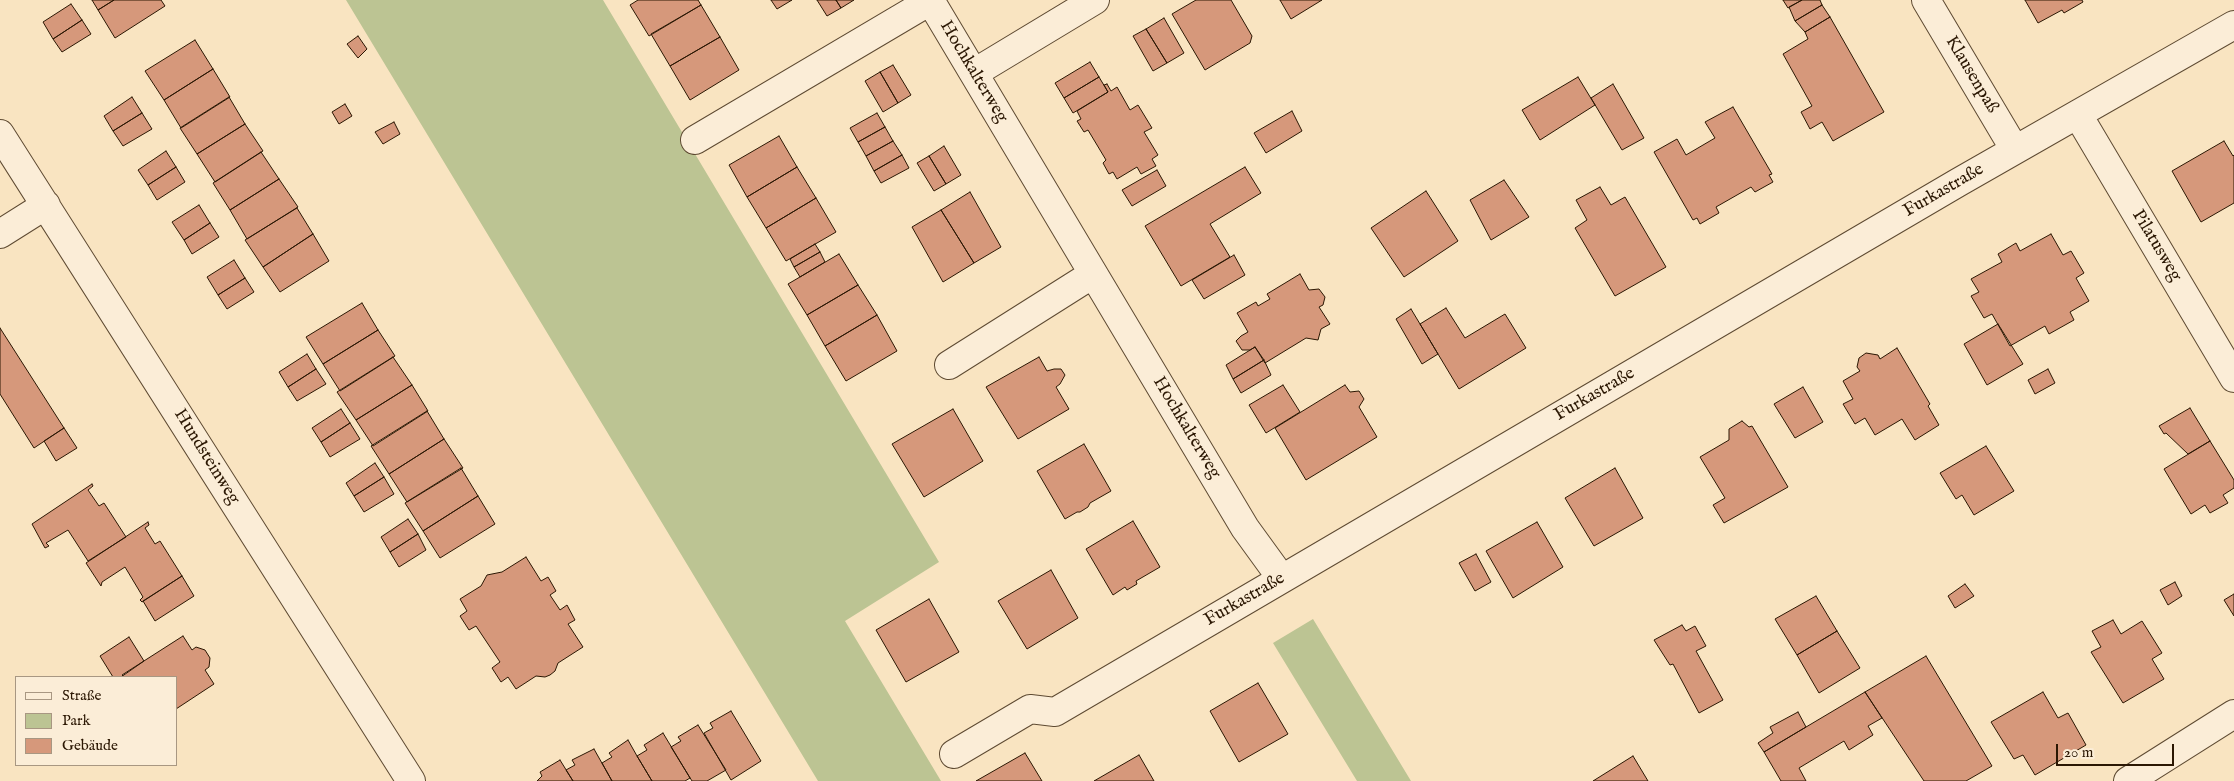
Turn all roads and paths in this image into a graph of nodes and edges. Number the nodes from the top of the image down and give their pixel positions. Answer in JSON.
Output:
{"nodes":[{"id":1,"x":930,"y":0,"type":"edge"},
{"id":2,"x":1095,"y":0,"type":"edge"},
{"id":3,"x":1926,"y":0,"type":"edge"},
{"id":4,"x":2234,"y":25,"type":"edge"},
{"id":5,"x":974,"y":73,"type":"junction"},
{"id":6,"x":2078,"y":114,"type":"junction"},
{"id":7,"x":0,"y":134,"type":"edge"},
{"id":8,"x":695,"y":140,"type":"dead end"},
{"id":9,"x":2015,"y":150,"type":"junction"},
{"id":10,"x":46,"y":205,"type":"junction"},
{"id":11,"x":0,"y":234,"type":"edge"},
{"id":12,"x":1093,"y":274,"type":"junction"},
{"id":13,"x":949,"y":365,"type":"dead end"},
{"id":14,"x":2234,"y":378,"type":"edge"},
{"id":15,"x":1282,"y":579,"type":"junction"},
{"id":16,"x":2234,"y":714,"type":"edge"},
{"id":17,"x":954,"y":754,"type":"dead end"},
{"id":18,"x":411,"y":781,"type":"edge"},
{"id":19,"x":2128,"y":781,"type":"edge"}],
"edges":[{"from":1,"to":5,"type":"street","name":"Hochkalterweg"},
{"from":1,"to":8,"type":"street"},
{"from":2,"to":5,"type":"street"},
{"from":3,"to":9,"type":"street","name":"Klausenpaß"},
{"from":4,"to":6,"type":"street","name":"Furkastraße"},
{"from":5,"to":12,"type":"street","name":"Hochkalterweg"},
{"from":6,"to":9,"type":"street","name":"Furkastraße"},
{"from":6,"to":14,"type":"street","name":"Pilatusweg"},
{"from":7,"to":10,"type":"street","name":"Hundsteinweg"},
{"from":9,"to":15,"type":"street","name":"Furkastraße"},
{"from":10,"to":11,"type":"street"},
{"from":10,"to":18,"type":"street","name":"Hundsteinweg"},
{"from":12,"to":13,"type":"street"},
{"from":12,"to":15,"type":"street","name":"Hochkalterweg"},
{"from":15,"to":17,"type":"street","name":"Furkastraße"},
{"from":16,"to":19,"type":"street"}]}
